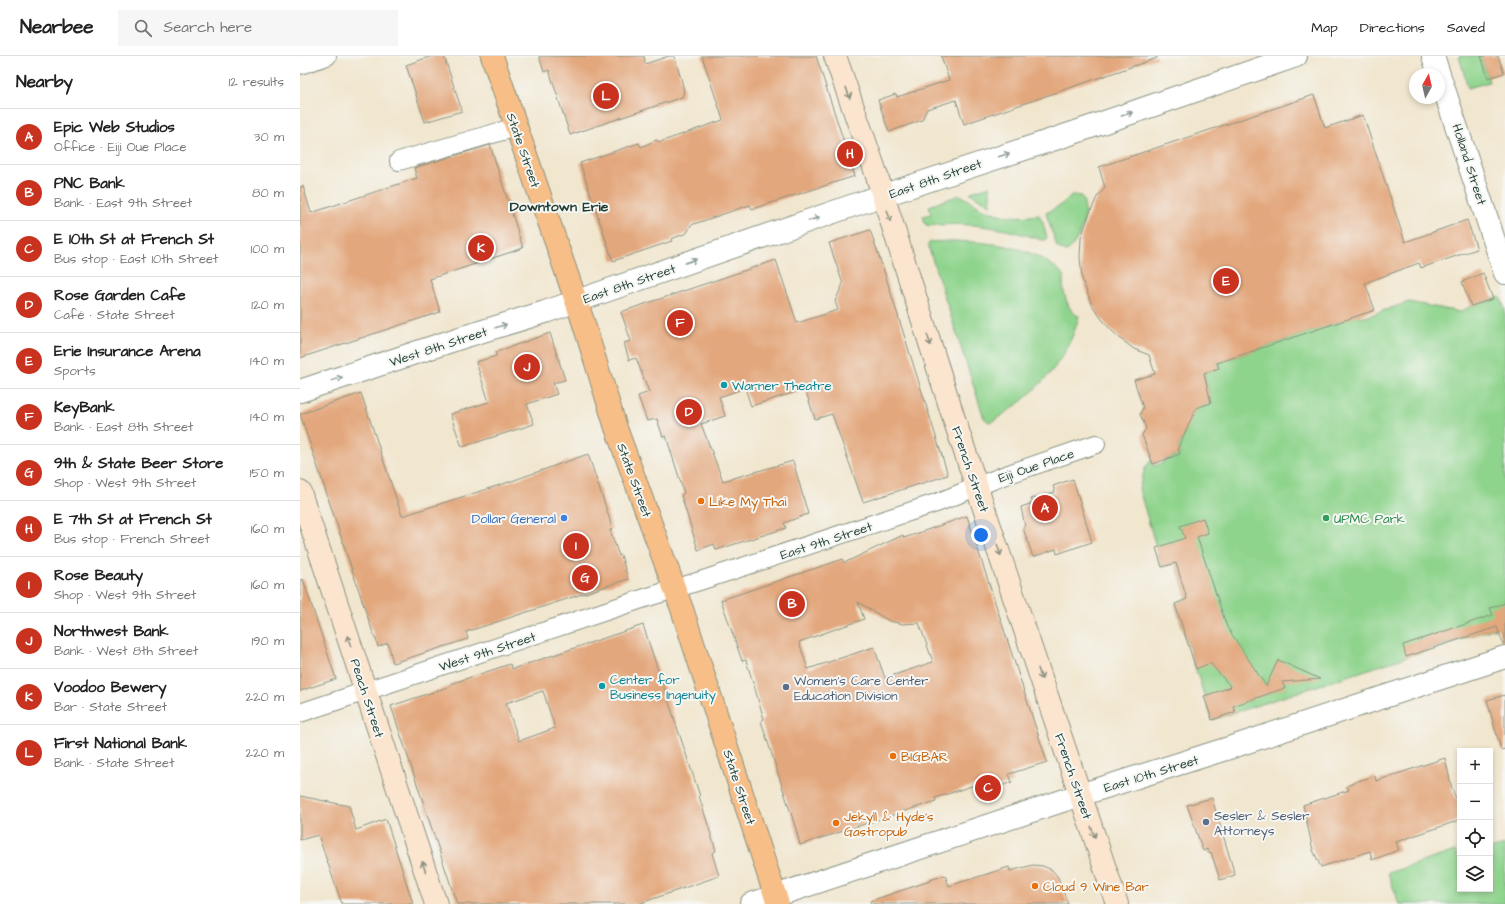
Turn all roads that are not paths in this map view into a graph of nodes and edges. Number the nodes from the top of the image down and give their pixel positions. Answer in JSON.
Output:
{"nodes":[{"id":1,"x":327,"y":56,"type":"edge"},
{"id":2,"x":492,"y":56,"type":"edge"},
{"id":3,"x":835,"y":56,"type":"edge"},
{"id":4,"x":1296,"y":56,"type":"edge"},
{"id":5,"x":1433,"y":56,"type":"edge"},
{"id":6,"x":300,"y":65,"type":"edge"},
{"id":7,"x":516,"y":127,"type":"junction"},
{"id":8,"x":399,"y":161,"type":"dead end"},
{"id":9,"x":883,"y":196,"type":"junction"},
{"id":10,"x":1505,"y":273,"type":"edge"},
{"id":11,"x":575,"y":301,"type":"junction"},
{"id":12,"x":300,"y":391,"type":"edge"},
{"id":13,"x":1096,"y":444,"type":"dead end"},
{"id":14,"x":977,"y":487,"type":"junction"},
{"id":15,"x":300,"y":492,"type":"edge"},
{"id":16,"x":674,"y":589,"type":"junction"},
{"id":17,"x":1505,"y":657,"type":"edge"},
{"id":18,"x":366,"y":691,"type":"junction"},
{"id":19,"x":300,"y":713,"type":"edge"},
{"id":20,"x":1080,"y":795,"type":"junction"},
{"id":21,"x":776,"y":900,"type":"edge"},
{"id":22,"x":436,"y":904,"type":"edge"},
{"id":23,"x":751,"y":904,"type":"edge"},
{"id":24,"x":1117,"y":904,"type":"edge"}],
"edges":[{"from":1,"to":6,"type":"street"},
{"from":2,"to":7,"type":"main road","name":"State Street"},
{"from":3,"to":9,"type":"main road","name":"French Street","one_way":true},
{"from":9,"to":4,"type":"street","name":"East 8th Street","one_way":true},
{"from":5,"to":10,"type":"street","name":"Holland Street"},
{"from":7,"to":8,"type":"street"},
{"from":7,"to":11,"type":"main road","name":"State Street"},
{"from":11,"to":9,"type":"street","name":"East 8th Street","one_way":true},
{"from":9,"to":14,"type":"main road","name":"French Street","one_way":true},
{"from":12,"to":11,"type":"street","name":"West 8th Street","one_way":true},
{"from":11,"to":16,"type":"main road","name":"State Street"},
{"from":13,"to":14,"type":"street","name":"Eiji Oue Place"},
{"from":14,"to":16,"type":"street","name":"East 9th Street"},
{"from":14,"to":20,"type":"main road","name":"French Street","one_way":true},
{"from":18,"to":15,"type":"main road","name":"Peach Street","one_way":true},
{"from":16,"to":18,"type":"street","name":"West 9th Street"},
{"from":16,"to":21,"type":"main road","name":"State Street"},
{"from":17,"to":20,"type":"street","name":"East 10th Street"},
{"from":18,"to":19,"type":"street","name":"West 9th Street"},
{"from":22,"to":18,"type":"main road","name":"Peach Street","one_way":true},
{"from":20,"to":21,"type":"street","name":"East 10th Street"},
{"from":20,"to":24,"type":"main road","name":"French Street","one_way":true},
{"from":21,"to":23,"type":"street","name":"East 10th Street"}]}
